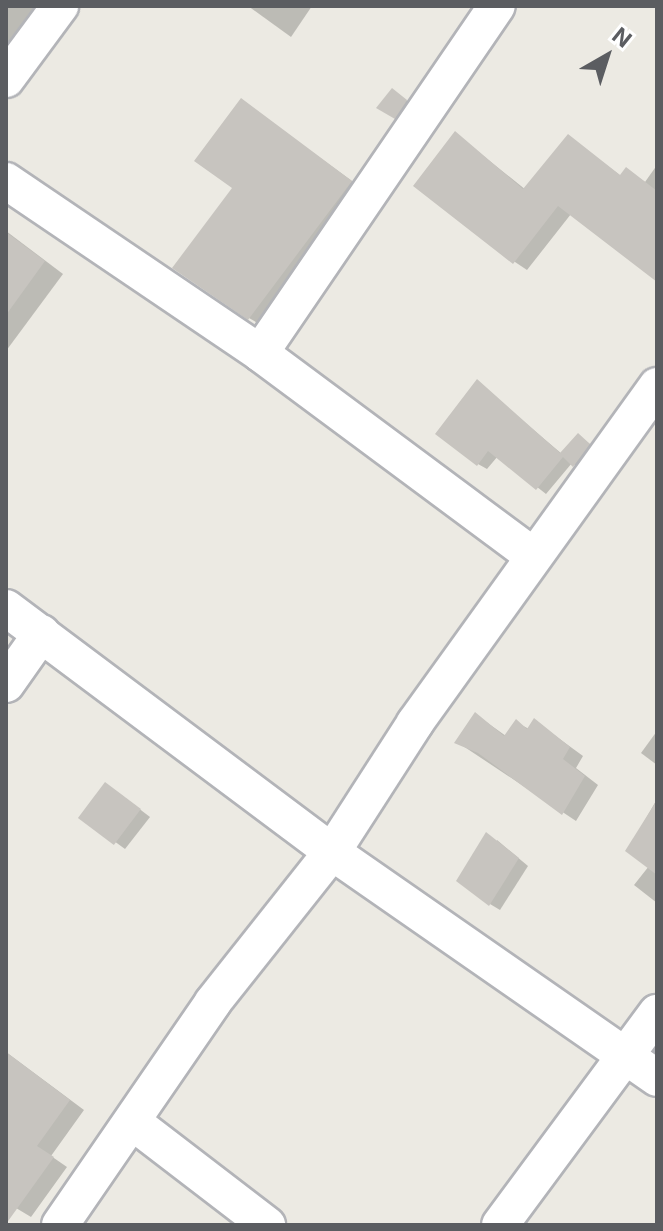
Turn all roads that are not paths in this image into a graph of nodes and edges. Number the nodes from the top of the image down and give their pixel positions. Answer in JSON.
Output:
{"nodes":[{"id":1,"x":60,"y":6,"type":"edge"},
{"id":2,"x":497,"y":6,"type":"edge"},
{"id":3,"x":6,"y":79,"type":"edge"},
{"id":4,"x":6,"y":181,"type":"edge"},
{"id":5,"x":260,"y":353,"type":"junction"},
{"id":6,"x":657,"y":386,"type":"edge"},
{"id":7,"x":533,"y":556,"type":"junction"},
{"id":8,"x":6,"y":608,"type":"edge"},
{"id":9,"x":42,"y":633,"type":"junction"},
{"id":10,"x":6,"y":684,"type":"edge"},
{"id":11,"x":332,"y":852,"type":"junction"},
{"id":12,"x":657,"y":1013,"type":"edge"},
{"id":13,"x":626,"y":1054,"type":"junction"},
{"id":14,"x":657,"y":1078,"type":"edge"},
{"id":15,"x":134,"y":1123,"type":"junction"},
{"id":16,"x":60,"y":1225,"type":"edge"},
{"id":17,"x":267,"y":1225,"type":"edge"},
{"id":18,"x":500,"y":1225,"type":"edge"}],
"edges":[{"from":1,"to":3,"type":"street"},
{"from":2,"to":5,"type":"street"},
{"from":4,"to":5,"type":"street"},
{"from":5,"to":7,"type":"street"},
{"from":6,"to":7,"type":"street"},
{"from":7,"to":11,"type":"street"},
{"from":8,"to":9,"type":"street"},
{"from":9,"to":10,"type":"street"},
{"from":9,"to":11,"type":"street"},
{"from":11,"to":13,"type":"street"},
{"from":11,"to":15,"type":"street"},
{"from":12,"to":13,"type":"street"},
{"from":13,"to":14,"type":"street"},
{"from":13,"to":18,"type":"street"},
{"from":15,"to":16,"type":"street"},
{"from":15,"to":17,"type":"street"}]}
